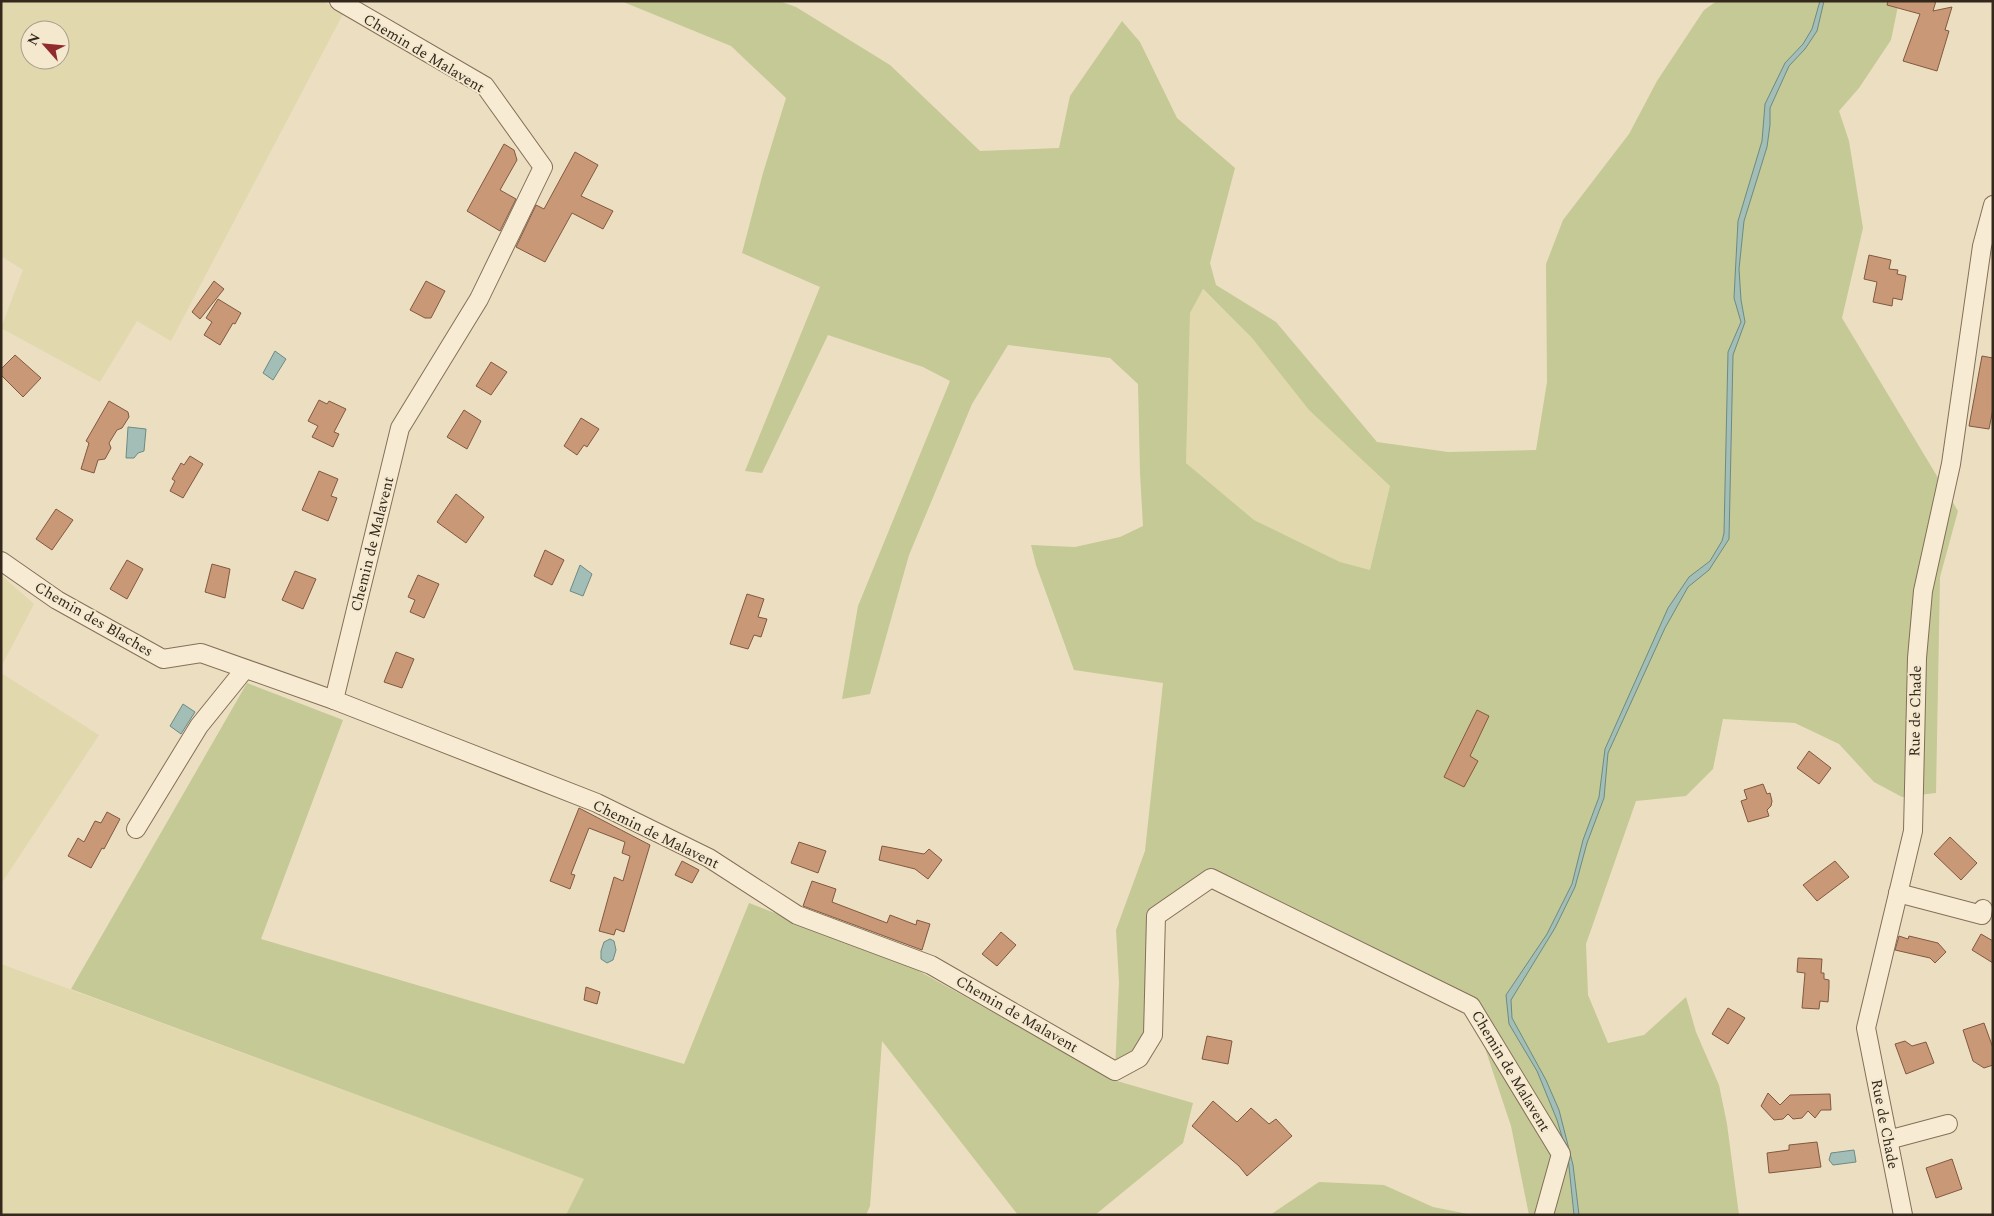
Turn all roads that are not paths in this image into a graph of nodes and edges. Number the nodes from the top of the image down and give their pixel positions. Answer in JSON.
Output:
{"nodes":[{"id":1,"x":339,"y":1,"type":"edge"},
{"id":2,"x":1993,"y":205,"type":"edge"},
{"id":3,"x":1,"y":561,"type":"edge"},
{"id":4,"x":245,"y":668,"type":"junction"},
{"id":5,"x":334,"y":700,"type":"junction"},
{"id":6,"x":136,"y":830,"type":"dead end"},
{"id":7,"x":1898,"y":894,"type":"junction"},
{"id":8,"x":1984,"y":909,"type":"dead end"},
{"id":9,"x":1948,"y":1124,"type":"dead end"},
{"id":10,"x":1888,"y":1140,"type":"junction"},
{"id":11,"x":1544,"y":1215,"type":"edge"},
{"id":12,"x":1903,"y":1215,"type":"edge"}],
"edges":[{"from":1,"to":5,"type":"street","name":"Chemin de Malavent"},
{"from":2,"to":7,"type":"street","name":"Rue de Chade"},
{"from":3,"to":4,"type":"street","name":"Chemin des Blaches"},
{"from":4,"to":5,"type":"street","name":"Chemin des Blaches"},
{"from":4,"to":6,"type":"street"},
{"from":5,"to":11,"type":"street","name":"Chemin de Malavent"},
{"from":7,"to":8,"type":"street"},
{"from":7,"to":10,"type":"street","name":"Rue de Chade"},
{"from":9,"to":10,"type":"street"},
{"from":10,"to":12,"type":"street","name":"Rue de Chade"}]}
